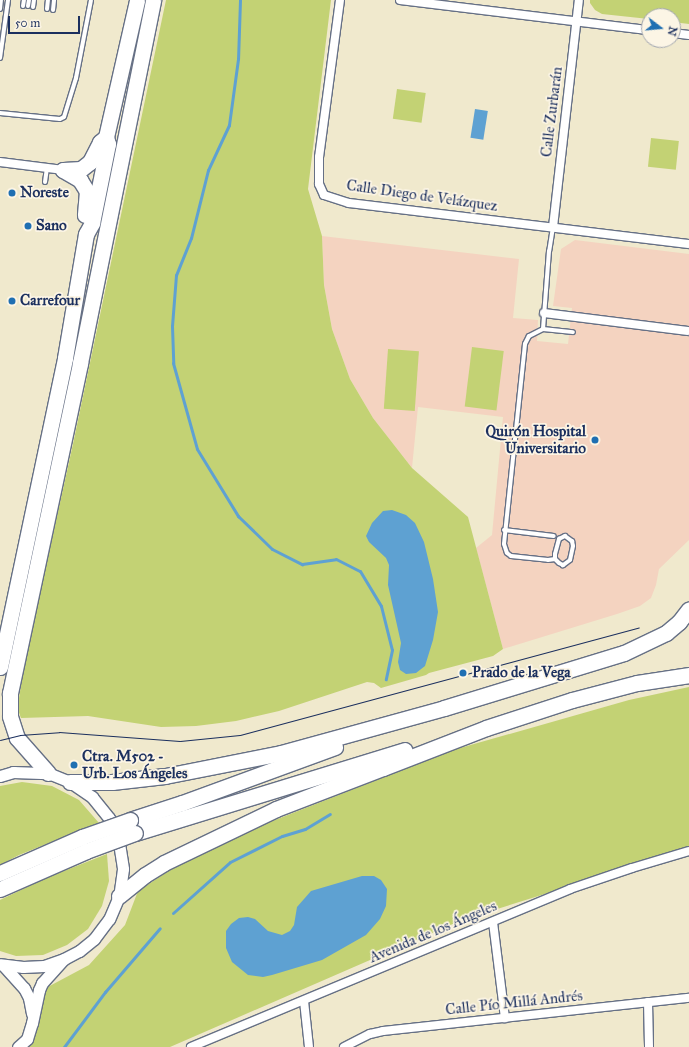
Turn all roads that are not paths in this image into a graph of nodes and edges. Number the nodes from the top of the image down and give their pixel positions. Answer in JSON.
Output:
{"nodes":[{"id":1,"x":1,"y":0,"type":"edge"},
{"id":2,"x":8,"y":0,"type":"edge"},
{"id":3,"x":24,"y":0,"type":"edge"},
{"id":4,"x":29,"y":0,"type":"edge"},
{"id":5,"x":34,"y":0,"type":"edge"},
{"id":6,"x":48,"y":0,"type":"edge"},
{"id":7,"x":54,"y":0,"type":"edge"},
{"id":8,"x":91,"y":0,"type":"edge"},
{"id":9,"x":137,"y":0,"type":"edge"},
{"id":10,"x":153,"y":0,"type":"edge"},
{"id":11,"x":340,"y":0,"type":"edge"},
{"id":12,"x":400,"y":0,"type":"edge"},
{"id":13,"x":579,"y":0,"type":"edge"},
{"id":14,"x":28,"y":6,"type":"junction"},
{"id":15,"x":0,"y":9,"type":"edge"},
{"id":16,"x":47,"y":9,"type":"dead end"},
{"id":17,"x":53,"y":10,"type":"dead end"},
{"id":18,"x":577,"y":21,"type":"junction"},
{"id":19,"x":641,"y":29,"type":"edge"},
{"id":20,"x":0,"y":58,"type":"edge"},
{"id":21,"x":0,"y":113,"type":"edge"},
{"id":22,"x":106,"y":137,"type":"junction"},
{"id":23,"x":0,"y":162,"type":"edge"},
{"id":24,"x":47,"y":168,"type":"junction"},
{"id":25,"x":63,"y":170,"type":"junction"},
{"id":26,"x":45,"y":182,"type":"dead end"},
{"id":27,"x":553,"y":227,"type":"junction"},
{"id":28,"x":86,"y":234,"type":"junction"},
{"id":29,"x":689,"y":244,"type":"edge"},
{"id":30,"x":544,"y":313,"type":"junction"},
{"id":31,"x":543,"y":329,"type":"junction"},
{"id":32,"x":688,"y":331,"type":"dead end"},
{"id":33,"x":573,"y":332,"type":"dead end"},
{"id":34,"x":504,"y":530,"type":"junction"},
{"id":35,"x":554,"y":536,"type":"dead end"},
{"id":36,"x":555,"y":559,"type":"junction"},
{"id":37,"x":689,"y":609,"type":"edge"},
{"id":38,"x":0,"y":667,"type":"edge"},
{"id":39,"x":689,"y":675,"type":"edge"},
{"id":40,"x":444,"y":708,"type":"junction"},
{"id":41,"x":486,"y":728,"type":"junction"},
{"id":42,"x":48,"y":774,"type":"junction"},
{"id":43,"x":0,"y":776,"type":"edge"},
{"id":44,"x":70,"y":782,"type":"junction"},
{"id":45,"x":132,"y":826,"type":"junction"},
{"id":46,"x":689,"y":851,"type":"edge"},
{"id":47,"x":0,"y":873,"type":"edge"},
{"id":48,"x":0,"y":889,"type":"edge"},
{"id":49,"x":119,"y":896,"type":"junction"},
{"id":50,"x":493,"y":922,"type":"junction"},
{"id":51,"x":64,"y":959,"type":"junction"},
{"id":52,"x":1,"y":964,"type":"edge"},
{"id":53,"x":689,"y":998,"type":"edge"},
{"id":54,"x":304,"y":1001,"type":"junction"},
{"id":55,"x":648,"y":1002,"type":"junction"},
{"id":56,"x":505,"y":1018,"type":"junction"},
{"id":57,"x":32,"y":1023,"type":"junction"},
{"id":58,"x":18,"y":1047,"type":"edge"},
{"id":59,"x":191,"y":1047,"type":"edge"},
{"id":60,"x":309,"y":1047,"type":"edge"},
{"id":61,"x":344,"y":1047,"type":"edge"},
{"id":62,"x":649,"y":1047,"type":"edge"}],
"edges":[{"from":1,"to":15,"type":"lane"},
{"from":2,"to":20,"type":"lane"},
{"from":3,"to":14,"type":"lane"},
{"from":4,"to":14,"type":"lane"},
{"from":5,"to":14,"type":"lane"},
{"from":6,"to":16,"type":"lane"},
{"from":7,"to":17,"type":"lane"},
{"from":8,"to":21,"type":"lane"},
{"from":9,"to":22,"type":"highway"},
{"from":10,"to":42,"type":"highway"},
{"from":11,"to":27,"type":"street","name":"Calle Diego de Velázquez"},
{"from":12,"to":18,"type":"street"},
{"from":13,"to":18,"type":"street","name":"Calle Zurbarán"},
{"from":18,"to":19,"type":"street"},
{"from":18,"to":27,"type":"street","name":"Calle Zurbarán"},
{"from":22,"to":25,"type":"highway"},
{"from":22,"to":28,"type":"highway"},
{"from":23,"to":24,"type":"street"},
{"from":24,"to":25,"type":"street"},
{"from":24,"to":26,"type":"lane"},
{"from":25,"to":28,"type":"highway"},
{"from":27,"to":29,"type":"street","name":"Calle Diego de Velázquez"},
{"from":27,"to":30,"type":"lane"},
{"from":28,"to":38,"type":"highway"},
{"from":30,"to":31,"type":"lane"},
{"from":30,"to":32,"type":"street"},
{"from":31,"to":33,"type":"lane"},
{"from":31,"to":34,"type":"lane"},
{"from":34,"to":35,"type":"lane"},
{"from":34,"to":36,"type":"lane"},
{"from":36,"to":36,"type":"lane"},
{"from":37,"to":40,"type":"highway"},
{"from":39,"to":41,"type":"highway"},
{"from":40,"to":44,"type":"highway"},
{"from":40,"to":45,"type":"highway"},
{"from":41,"to":45,"type":"highway"},
{"from":41,"to":49,"type":"highway"},
{"from":42,"to":43,"type":"street"},
{"from":42,"to":44,"type":"street"},
{"from":44,"to":49,"type":"street"},
{"from":45,"to":47,"type":"highway","bridge":true},
{"from":45,"to":48,"type":"highway","bridge":true},
{"from":46,"to":50,"type":"street","name":"Avenida de los Ángeles"},
{"from":49,"to":51,"type":"street"},
{"from":50,"to":54,"type":"street","name":"Avenida de los Ángeles"},
{"from":50,"to":56,"type":"street"},
{"from":51,"to":52,"type":"street"},
{"from":51,"to":57,"type":"street"},
{"from":52,"to":57,"type":"street"},
{"from":53,"to":55,"type":"street","name":"Calle Pío Millá Andrés"},
{"from":54,"to":59,"type":"street","name":"Avenida de los Ángeles"},
{"from":54,"to":60,"type":"street"},
{"from":55,"to":56,"type":"street","name":"Calle Pío Millá Andrés"},
{"from":55,"to":62,"type":"street"},
{"from":56,"to":61,"type":"street","name":"Calle Pío Millá Andrés"},
{"from":57,"to":58,"type":"street"}]}
